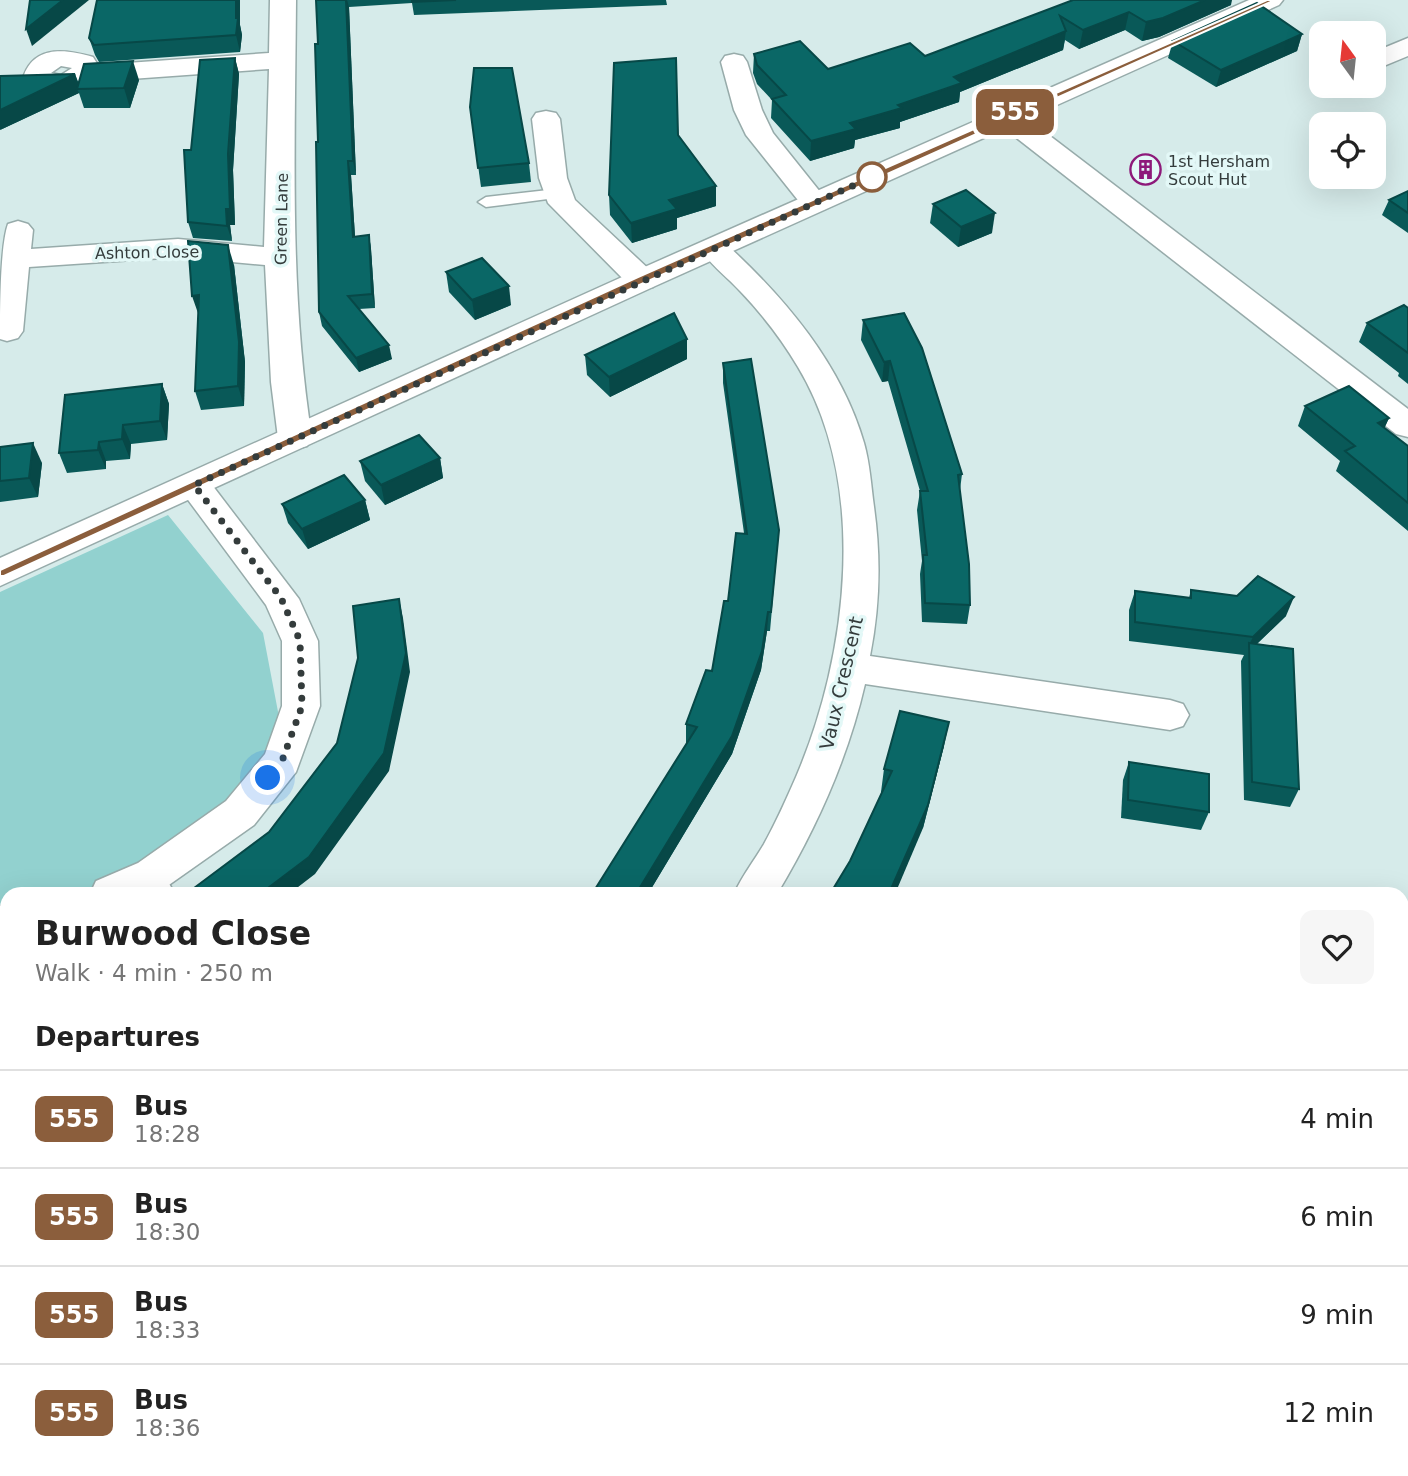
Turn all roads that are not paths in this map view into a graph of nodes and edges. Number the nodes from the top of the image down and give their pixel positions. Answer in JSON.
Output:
{"nodes":[{"id":1,"x":283,"y":0,"type":"edge"},
{"id":2,"x":1270,"y":0,"type":"edge"},
{"id":3,"x":1408,"y":46,"type":"edge"},
{"id":4,"x":1386,"y":56,"type":"edge"},
{"id":5,"x":283,"y":60,"type":"junction"},
{"id":6,"x":734,"y":62,"type":"dead end"},
{"id":7,"x":83,"y":74,"type":"edge"},
{"id":8,"x":1006,"y":116,"type":"junction"},
{"id":9,"x":546,"y":119,"type":"dead end"},
{"id":10,"x":557,"y":194,"type":"junction"},
{"id":11,"x":486,"y":202,"type":"dead end"},
{"id":12,"x":815,"y":202,"type":"junction"},
{"id":13,"x":715,"y":249,"type":"junction"},
{"id":14,"x":279,"y":257,"type":"junction"},
{"id":15,"x":642,"y":280,"type":"junction"},
{"id":16,"x":7,"y":331,"type":"dead end"},
{"id":17,"x":1408,"y":426,"type":"edge"},
{"id":18,"x":295,"y":438,"type":"junction"},
{"id":19,"x":194,"y":485,"type":"junction"},
{"id":20,"x":0,"y":573,"type":"edge"},
{"id":21,"x":849,"y":667,"type":"junction"},
{"id":22,"x":1170,"y":715,"type":"dead end"},
{"id":23,"x":158,"y":885,"type":"edge"},
{"id":24,"x":760,"y":887,"type":"edge"}],
"edges":[{"from":1,"to":5,"type":"street","name":"Green Lane"},
{"from":2,"to":8,"type":"street"},
{"from":3,"to":4,"type":"street"},
{"from":5,"to":7,"type":"street"},
{"from":5,"to":14,"type":"street","name":"Green Lane"},
{"from":6,"to":12,"type":"street"},
{"from":8,"to":12,"type":"street"},
{"from":8,"to":17,"type":"street"},
{"from":9,"to":10,"type":"street"},
{"from":10,"to":11,"type":"lane"},
{"from":10,"to":15,"type":"street"},
{"from":12,"to":13,"type":"street"},
{"from":13,"to":15,"type":"street"},
{"from":13,"to":21,"type":"street","name":"Vaux Crescent"},
{"from":14,"to":16,"type":"street","name":"Ashton Close"},
{"from":14,"to":18,"type":"street","name":"Green Lane"},
{"from":15,"to":18,"type":"street"},
{"from":18,"to":19,"type":"street"},
{"from":19,"to":20,"type":"street"},
{"from":19,"to":23,"type":"street"},
{"from":21,"to":22,"type":"street"},
{"from":21,"to":24,"type":"street","name":"Vaux Crescent"}]}
